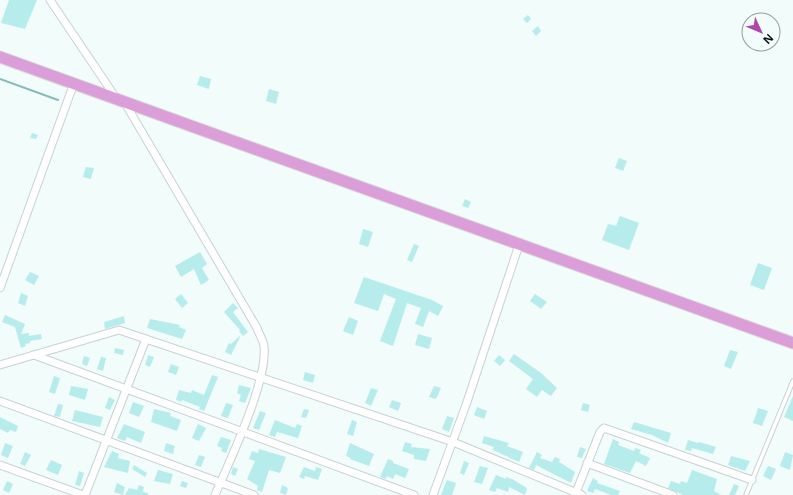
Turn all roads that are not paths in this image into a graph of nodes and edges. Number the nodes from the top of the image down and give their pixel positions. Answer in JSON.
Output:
{"nodes":[{"id":1,"x":50,"y":0,"type":"edge"},
{"id":2,"x":0,"y":57,"type":"edge"},
{"id":3,"x":74,"y":82,"type":"junction"},
{"id":4,"x":120,"y":99,"type":"junction"},
{"id":5,"x":519,"y":245,"type":"junction"},
{"id":6,"x":0,"y":288,"type":"edge"},
{"id":7,"x":146,"y":339,"type":"junction"},
{"id":8,"x":793,"y":343,"type":"edge"},
{"id":9,"x":34,"y":355,"type":"junction"},
{"id":10,"x":0,"y":365,"type":"edge"},
{"id":11,"x":260,"y":378,"type":"junction"},
{"id":12,"x":793,"y":380,"type":"edge"},
{"id":13,"x":127,"y":389,"type":"junction"},
{"id":14,"x":0,"y":401,"type":"edge"},
{"id":15,"x":242,"y":430,"type":"junction"},
{"id":16,"x":107,"y":440,"type":"junction"},
{"id":17,"x":453,"y":442,"type":"junction"},
{"id":18,"x":587,"y":463,"type":"junction"},
{"id":19,"x":0,"y":465,"type":"edge"},
{"id":20,"x":752,"y":480,"type":"junction"},
{"id":21,"x":221,"y":483,"type":"junction"},
{"id":22,"x":577,"y":494,"type":"edge"},
{"id":23,"x":84,"y":495,"type":"edge"},
{"id":24,"x":215,"y":495,"type":"edge"},
{"id":25,"x":254,"y":495,"type":"edge"},
{"id":26,"x":414,"y":495,"type":"edge"},
{"id":27,"x":433,"y":495,"type":"edge"},
{"id":28,"x":673,"y":495,"type":"edge"},
{"id":29,"x":746,"y":495,"type":"edge"}],
"edges":[{"from":1,"to":4,"type":"street"},
{"from":2,"to":3,"type":"main road"},
{"from":3,"to":4,"type":"main road"},
{"from":3,"to":6,"type":"street"},
{"from":4,"to":5,"type":"main road"},
{"from":4,"to":11,"type":"street"},
{"from":5,"to":8,"type":"main road"},
{"from":5,"to":17,"type":"street"},
{"from":7,"to":9,"type":"street"},
{"from":7,"to":11,"type":"street"},
{"from":7,"to":13,"type":"street"},
{"from":9,"to":10,"type":"street"},
{"from":9,"to":13,"type":"street"},
{"from":11,"to":15,"type":"street"},
{"from":11,"to":17,"type":"street"},
{"from":12,"to":20,"type":"lane"},
{"from":13,"to":15,"type":"street"},
{"from":13,"to":16,"type":"street"},
{"from":14,"to":16,"type":"street"},
{"from":15,"to":21,"type":"street"},
{"from":15,"to":26,"type":"street"},
{"from":16,"to":21,"type":"street"},
{"from":16,"to":23,"type":"street"},
{"from":17,"to":22,"type":"street"},
{"from":17,"to":27,"type":"street"},
{"from":18,"to":20,"type":"street"},
{"from":18,"to":22,"type":"street"},
{"from":18,"to":28,"type":"street"},
{"from":19,"to":23,"type":"street"},
{"from":20,"to":29,"type":"lane"},
{"from":21,"to":24,"type":"street"},
{"from":21,"to":25,"type":"street"}]}
